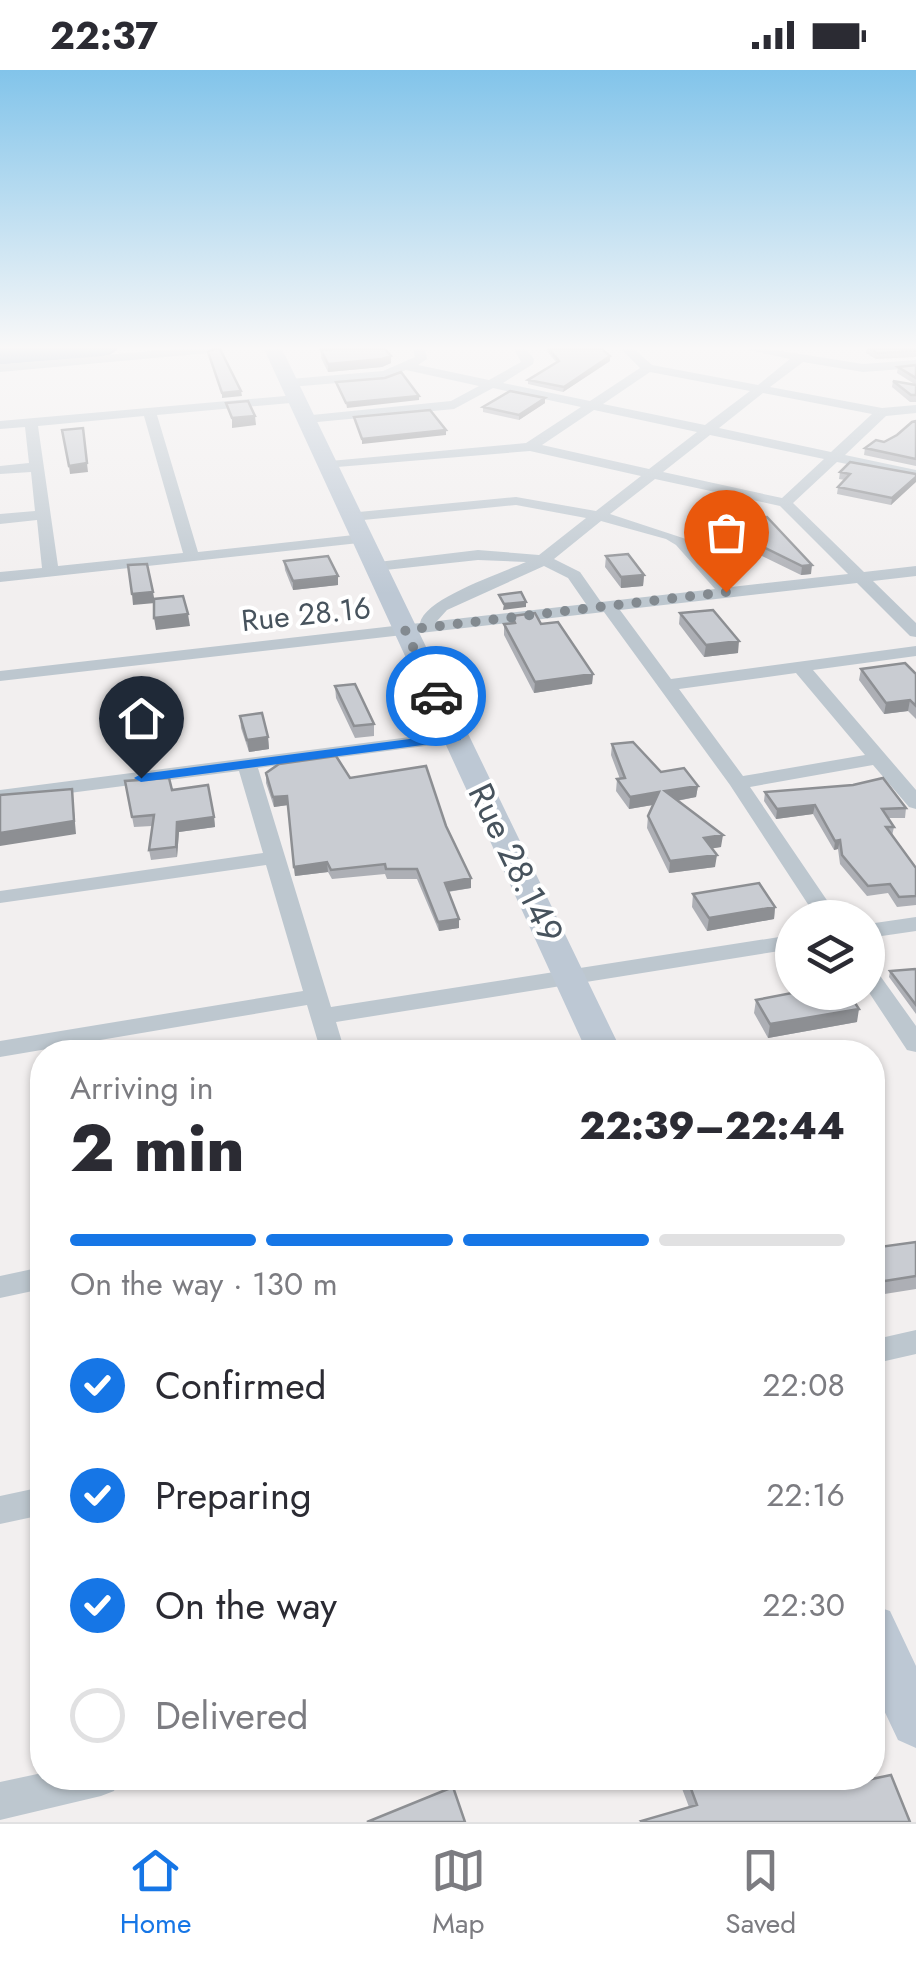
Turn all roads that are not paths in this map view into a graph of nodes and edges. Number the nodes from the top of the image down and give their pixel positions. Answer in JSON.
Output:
{"nodes":[{"id":1,"x":33,"y":431,"type":"edge"},
{"id":2,"x":154,"y":431,"type":"edge"},
{"id":3,"x":313,"y":431,"type":"edge"},
{"id":4,"x":553,"y":431,"type":"edge"},
{"id":5,"x":708,"y":431,"type":"edge"},
{"id":6,"x":713,"y":431,"type":"edge"},
{"id":7,"x":862,"y":431,"type":"edge"},
{"id":8,"x":530,"y":447,"type":"junction"},
{"id":9,"x":836,"y":456,"type":"junction"},
{"id":10,"x":330,"y":465,"type":"junction"},
{"id":11,"x":37,"y":467,"type":"junction"},
{"id":12,"x":0,"y":470,"type":"edge"},
{"id":13,"x":647,"y":474,"type":"junction"},
{"id":14,"x":916,"y":474,"type":"edge"},
{"id":15,"x":785,"y":504,"type":"junction"},
{"id":16,"x":44,"y":515,"type":"junction"},
{"id":17,"x":599,"y":516,"type":"junction"},
{"id":18,"x":0,"y":519,"type":"edge"},
{"id":19,"x":358,"y":528,"type":"junction"},
{"id":20,"x":192,"y":556,"type":"junction"},
{"id":21,"x":541,"y":562,"type":"junction"},
{"id":22,"x":376,"y":566,"type":"junction"},
{"id":23,"x":916,"y":571,"type":"edge"},
{"id":24,"x":51,"y":572,"type":"junction"},
{"id":25,"x":0,"y":577,"type":"edge"},
{"id":26,"x":860,"y":577,"type":"junction"},
{"id":27,"x":726,"y":592,"type":"junction"},
{"id":28,"x":602,"y":606,"type":"junction"},
{"id":29,"x":417,"y":629,"type":"junction"},
{"id":30,"x":916,"y":632,"type":"edge"},
{"id":31,"x":916,"y":651,"type":"edge"},
{"id":32,"x":800,"y":666,"type":"junction"},
{"id":33,"x":0,"y":676,"type":"edge"},
{"id":34,"x":668,"y":685,"type":"junction"},
{"id":35,"x":456,"y":737,"type":"junction"},
{"id":36,"x":878,"y":758,"type":"junction"},
{"id":37,"x":247,"y":765,"type":"junction"},
{"id":38,"x":738,"y":783,"type":"junction"},
{"id":39,"x":0,"y":796,"type":"edge"},
{"id":40,"x":916,"y":803,"type":"edge"},
{"id":41,"x":272,"y":858,"type":"junction"},
{"id":42,"x":0,"y":898,"type":"edge"},
{"id":43,"x":816,"y":900,"type":"edge"},
{"id":44,"x":916,"y":924,"type":"edge"},
{"id":45,"x":885,"y":929,"type":"edge"},
{"id":46,"x":775,"y":945,"type":"edge"},
{"id":47,"x":570,"y":977,"type":"junction"},
{"id":48,"x":885,"y":999,"type":"edge"},
{"id":49,"x":320,"y":1006,"type":"junction"},
{"id":50,"x":67,"y":1040,"type":"edge"},
{"id":51,"x":330,"y":1040,"type":"edge"},
{"id":52,"x":599,"y":1040,"type":"edge"},
{"id":53,"x":916,"y":1044,"type":"edge"},
{"id":54,"x":30,"y":1045,"type":"edge"},
{"id":55,"x":0,"y":1049,"type":"edge"},
{"id":56,"x":30,"y":1281,"type":"edge"},
{"id":57,"x":0,"y":1287,"type":"edge"},
{"id":58,"x":916,"y":1342,"type":"edge"},
{"id":59,"x":885,"y":1349,"type":"edge"},
{"id":60,"x":30,"y":1504,"type":"edge"},
{"id":61,"x":0,"y":1510,"type":"edge"},
{"id":62,"x":885,"y":1656,"type":"edge"},
{"id":63,"x":916,"y":1722,"type":"edge"},
{"id":64,"x":50,"y":1790,"type":"edge"},
{"id":65,"x":0,"y":1802,"type":"edge"}],
"edges":[{"from":1,"to":11,"type":"street"},
{"from":2,"to":20,"type":"street"},
{"from":3,"to":10,"type":"street","name":"Rue 28.149"},
{"from":4,"to":8,"type":"street"},
{"from":5,"to":13,"type":"street"},
{"from":6,"to":9,"type":"street"},
{"from":7,"to":9,"type":"street"},
{"from":8,"to":10,"type":"street"},
{"from":8,"to":13,"type":"street"},
{"from":9,"to":14,"type":"street"},
{"from":9,"to":15,"type":"street"},
{"from":10,"to":19,"type":"street","name":"Rue 28.149"},
{"from":11,"to":12,"type":"street"},
{"from":11,"to":16,"type":"street"},
{"from":13,"to":15,"type":"street"},
{"from":13,"to":17,"type":"street"},
{"from":15,"to":26,"type":"street"},
{"from":16,"to":18,"type":"street"},
{"from":16,"to":24,"type":"street"},
{"from":17,"to":19,"type":"street"},
{"from":17,"to":21,"type":"street"},
{"from":17,"to":27,"type":"street"},
{"from":19,"to":20,"type":"street"},
{"from":19,"to":22,"type":"street","name":"Rue 28.149"},
{"from":20,"to":24,"type":"street"},
{"from":21,"to":22,"type":"street"},
{"from":21,"to":28,"type":"street"},
{"from":21,"to":29,"type":"street"},
{"from":22,"to":29,"type":"street","name":"Rue 28.149"},
{"from":23,"to":26,"type":"street","name":"Rue 28.16"},
{"from":24,"to":25,"type":"street"},
{"from":26,"to":27,"type":"street","name":"Rue 28.16"},
{"from":26,"to":30,"type":"street"},
{"from":27,"to":28,"type":"street","name":"Rue 28.16"},
{"from":28,"to":29,"type":"street","name":"Rue 28.16"},
{"from":28,"to":34,"type":"street"},
{"from":29,"to":33,"type":"street","name":"Rue 28.16"},
{"from":29,"to":35,"type":"street","name":"Rue 28.149"},
{"from":31,"to":32,"type":"street"},
{"from":32,"to":34,"type":"street"},
{"from":32,"to":36,"type":"street"},
{"from":34,"to":38,"type":"street"},
{"from":35,"to":37,"type":"street"},
{"from":35,"to":47,"type":"street","name":"Rue 28.149"},
{"from":36,"to":38,"type":"street"},
{"from":36,"to":40,"type":"street"},
{"from":37,"to":39,"type":"street"},
{"from":37,"to":41,"type":"street"},
{"from":38,"to":43,"type":"street"},
{"from":41,"to":42,"type":"street"},
{"from":41,"to":49,"type":"street"},
{"from":44,"to":45,"type":"street"},
{"from":46,"to":47,"type":"street"},
{"from":47,"to":49,"type":"street"},
{"from":47,"to":52,"type":"street","name":"Rue 28.149"},
{"from":48,"to":53,"type":"street"},
{"from":49,"to":50,"type":"street"},
{"from":49,"to":51,"type":"street"},
{"from":54,"to":55,"type":"street"},
{"from":56,"to":57,"type":"street"},
{"from":58,"to":59,"type":"street"},
{"from":60,"to":61,"type":"street"},
{"from":62,"to":63,"type":"street"},
{"from":64,"to":65,"type":"street"}]}
